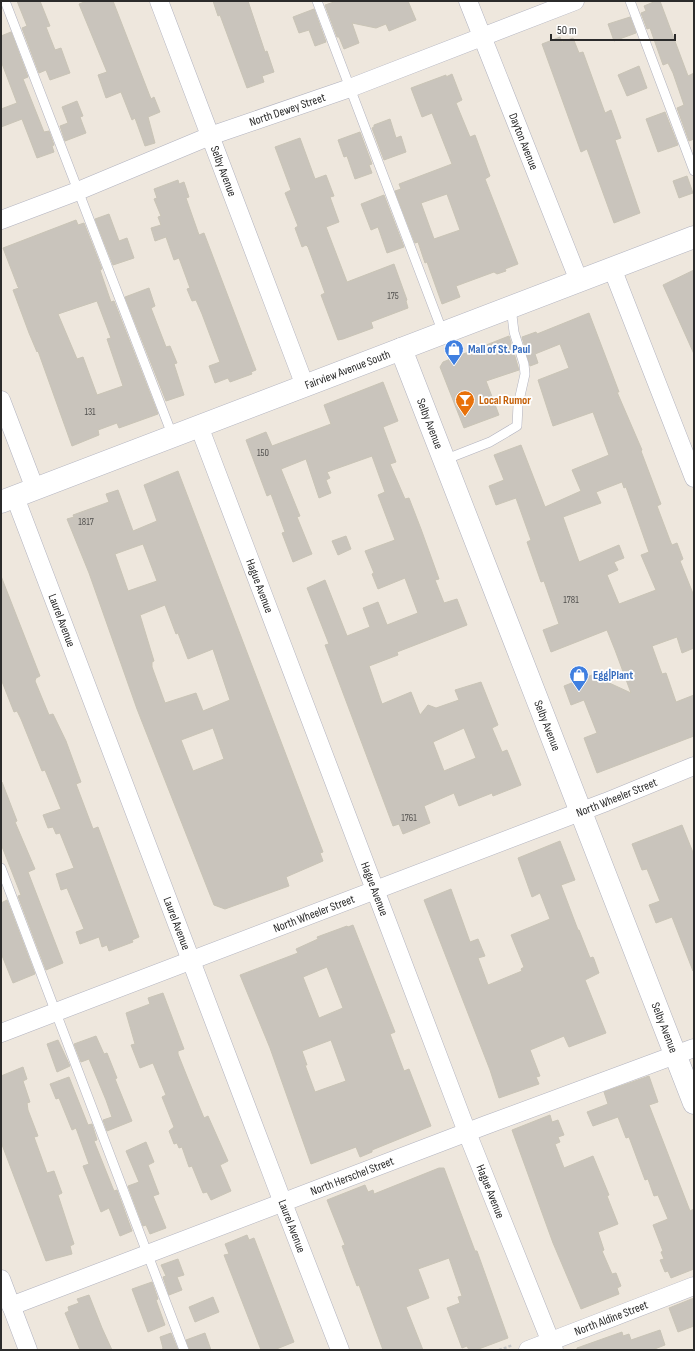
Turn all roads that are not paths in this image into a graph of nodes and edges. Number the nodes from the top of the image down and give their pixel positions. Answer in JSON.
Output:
{"nodes":[{"id":1,"x":4,"y":1,"type":"edge"},
{"id":2,"x":159,"y":1,"type":"edge"},
{"id":3,"x":317,"y":1,"type":"edge"},
{"id":4,"x":468,"y":1,"type":"edge"},
{"id":5,"x":575,"y":1,"type":"edge"},
{"id":6,"x":630,"y":1,"type":"edge"},
{"id":7,"x":482,"y":37,"type":"junction"},
{"id":8,"x":350,"y":88,"type":"junction"},
{"id":9,"x":210,"y":136,"type":"junction"},
{"id":10,"x":694,"y":171,"type":"edge"},
{"id":11,"x":78,"y":191,"type":"junction"},
{"id":12,"x":1,"y":220,"type":"edge"},
{"id":13,"x":694,"y":237,"type":"edge"},
{"id":14,"x":612,"y":268,"type":"junction"},
{"id":15,"x":579,"y":281,"type":"junction"},
{"id":16,"x":511,"y":307,"type":"junction"},
{"id":17,"x":443,"y":333,"type":"junction"},
{"id":18,"x":401,"y":349,"type":"junction"},
{"id":19,"x":305,"y":386,"type":"junction"},
{"id":20,"x":1,"y":400,"type":"edge"},
{"id":21,"x":199,"y":426,"type":"junction"},
{"id":22,"x":173,"y":437,"type":"junction"},
{"id":23,"x":444,"y":460,"type":"junction"},
{"id":24,"x":694,"y":478,"type":"edge"},
{"id":25,"x":17,"y":496,"type":"edge"},
{"id":26,"x":694,"y":766,"type":"edge"},
{"id":27,"x":581,"y":812,"type":"junction"},
{"id":28,"x":1,"y":868,"type":"edge"},
{"id":29,"x":375,"y":890,"type":"junction"},
{"id":30,"x":191,"y":960,"type":"junction"},
{"id":31,"x":56,"y":1012,"type":"junction"},
{"id":32,"x":1,"y":1033,"type":"edge"},
{"id":33,"x":685,"y":1051,"type":"edge"},
{"id":34,"x":694,"y":1103,"type":"edge"},
{"id":35,"x":467,"y":1132,"type":"junction"},
{"id":36,"x":282,"y":1203,"type":"junction"},
{"id":37,"x":148,"y":1254,"type":"junction"},
{"id":38,"x":1,"y":1280,"type":"edge"},
{"id":39,"x":694,"y":1286,"type":"edge"},
{"id":40,"x":11,"y":1306,"type":"junction"},
{"id":41,"x":552,"y":1345,"type":"edge"},
{"id":42,"x":28,"y":1350,"type":"edge"},
{"id":43,"x":184,"y":1350,"type":"edge"},
{"id":44,"x":340,"y":1350,"type":"edge"},
{"id":45,"x":528,"y":1350,"type":"edge"}],
"edges":[{"from":1,"to":11,"type":"lane"},
{"from":2,"to":9,"type":"street","name":"Selby Avenue"},
{"from":3,"to":8,"type":"lane"},
{"from":4,"to":7,"type":"street","name":"Dayton Avenue"},
{"from":5,"to":7,"type":"street","name":"North Dewey Street"},
{"from":6,"to":10,"type":"lane"},
{"from":7,"to":8,"type":"street","name":"North Dewey Street"},
{"from":7,"to":15,"type":"street","name":"Dayton Avenue"},
{"from":8,"to":9,"type":"street","name":"North Dewey Street"},
{"from":8,"to":17,"type":"lane"},
{"from":9,"to":11,"type":"street","name":"North Dewey Street"},
{"from":9,"to":19,"type":"street","name":"Selby Avenue"},
{"from":11,"to":12,"type":"street","name":"North Dewey Street"},
{"from":11,"to":22,"type":"lane"},
{"from":13,"to":14,"type":"street","name":"Fairview Avenue South"},
{"from":14,"to":15,"type":"street","name":"Fairview Avenue South"},
{"from":14,"to":24,"type":"street"},
{"from":15,"to":16,"type":"street","name":"Fairview Avenue South"},
{"from":16,"to":17,"type":"street","name":"Fairview Avenue South"},
{"from":16,"to":23,"type":"lane"},
{"from":17,"to":18,"type":"street","name":"Fairview Avenue South"},
{"from":18,"to":19,"type":"street","name":"Fairview Avenue South"},
{"from":18,"to":23,"type":"street","name":"Selby Avenue"},
{"from":19,"to":21,"type":"street","name":"Fairview Avenue South"},
{"from":20,"to":25,"type":"street","name":"Laurel Avenue"},
{"from":21,"to":22,"type":"street","name":"Fairview Avenue South"},
{"from":21,"to":29,"type":"street","name":"Hague Avenue"},
{"from":22,"to":25,"type":"street","name":"Fairview Avenue South"},
{"from":23,"to":27,"type":"street","name":"Selby Avenue"},
{"from":25,"to":30,"type":"street","name":"Laurel Avenue"},
{"from":26,"to":27,"type":"street","name":"North Wheeler Street"},
{"from":27,"to":29,"type":"street","name":"North Wheeler Street"},
{"from":27,"to":33,"type":"street","name":"Selby Avenue"},
{"from":28,"to":31,"type":"lane"},
{"from":29,"to":30,"type":"street","name":"North Wheeler Street"},
{"from":29,"to":35,"type":"street","name":"Hague Avenue"},
{"from":30,"to":31,"type":"street","name":"North Wheeler Street"},
{"from":30,"to":36,"type":"street","name":"Laurel Avenue"},
{"from":31,"to":32,"type":"street","name":"North Wheeler Street"},
{"from":31,"to":37,"type":"lane"},
{"from":33,"to":34,"type":"street","name":"Selby Avenue"},
{"from":33,"to":35,"type":"street","name":"North Herschel Street"},
{"from":35,"to":36,"type":"street","name":"North Herschel Street"},
{"from":35,"to":41,"type":"street","name":"Hague Avenue"},
{"from":36,"to":37,"type":"street","name":"North Herschel Street"},
{"from":36,"to":44,"type":"street","name":"Laurel Avenue"},
{"from":37,"to":40,"type":"street","name":"North Herschel Street"},
{"from":37,"to":43,"type":"lane"},
{"from":38,"to":40,"type":"street"},
{"from":39,"to":41,"type":"street","name":"North Aldine Street"},
{"from":40,"to":42,"type":"street"},
{"from":41,"to":45,"type":"street","name":"North Aldine Street"}]}
